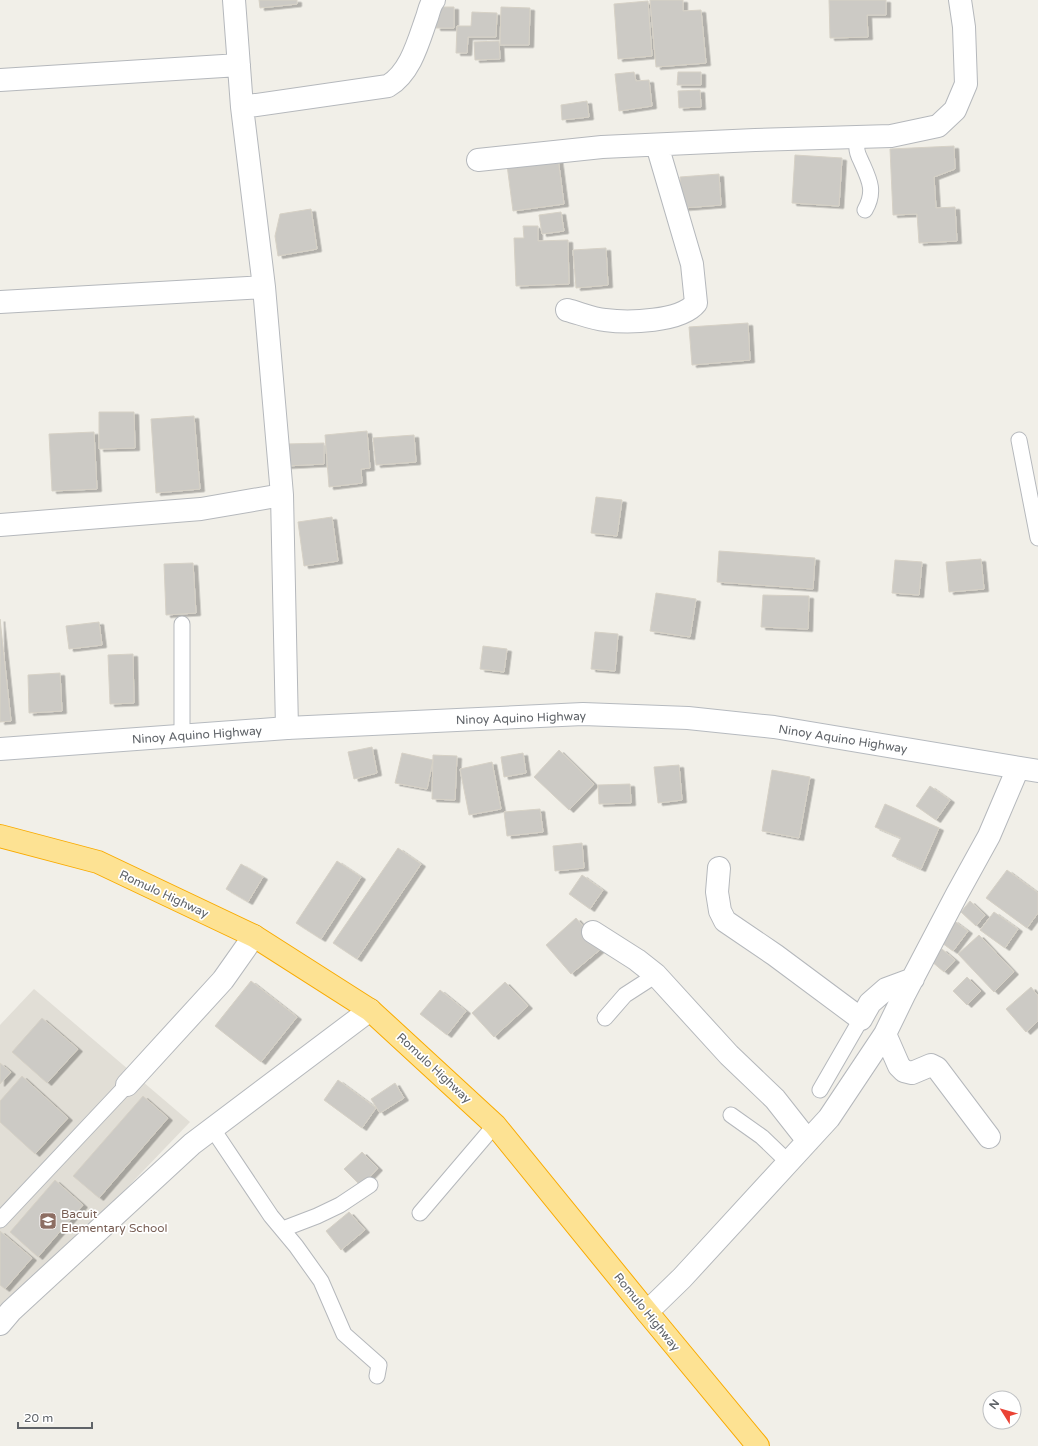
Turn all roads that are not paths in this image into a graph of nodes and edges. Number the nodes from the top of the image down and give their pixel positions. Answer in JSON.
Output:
{"nodes":[{"id":1,"x":234,"y":0,"type":"edge"},
{"id":2,"x":434,"y":0,"type":"edge"},
{"id":3,"x":960,"y":0,"type":"edge"},
{"id":4,"x":239,"y":65,"type":"junction"},
{"id":5,"x":0,"y":80,"type":"edge"},
{"id":6,"x":242,"y":106,"type":"junction"},
{"id":7,"x":860,"y":137,"type":"junction"},
{"id":8,"x":657,"y":145,"type":"junction"},
{"id":9,"x":478,"y":160,"type":"dead end"},
{"id":10,"x":865,"y":210,"type":"dead end"},
{"id":11,"x":264,"y":287,"type":"junction"},
{"id":12,"x":0,"y":302,"type":"edge"},
{"id":13,"x":567,"y":310,"type":"dead end"},
{"id":14,"x":1019,"y":440,"type":"dead end"},
{"id":15,"x":282,"y":495,"type":"junction"},
{"id":16,"x":0,"y":525,"type":"edge"},
{"id":17,"x":1038,"y":538,"type":"edge"},
{"id":18,"x":182,"y":624,"type":"dead end"},
{"id":19,"x":287,"y":728,"type":"junction"},
{"id":20,"x":182,"y":736,"type":"junction"},
{"id":21,"x":0,"y":748,"type":"edge"},
{"id":22,"x":1028,"y":769,"type":"edge"},
{"id":23,"x":0,"y":836,"type":"edge"},
{"id":24,"x":719,"y":868,"type":"dead end"},
{"id":25,"x":593,"y":932,"type":"dead end"},
{"id":26,"x":254,"y":936,"type":"junction"},
{"id":27,"x":656,"y":975,"type":"junction"},
{"id":28,"x":912,"y":979,"type":"junction"},
{"id":29,"x":370,"y":1010,"type":"junction"},
{"id":30,"x":605,"y":1018,"type":"dead end"},
{"id":31,"x":861,"y":1019,"type":"junction"},
{"id":32,"x":885,"y":1034,"type":"junction"},
{"id":33,"x":127,"y":1085,"type":"joint"},
{"id":34,"x":820,"y":1090,"type":"dead end"},
{"id":35,"x":731,"y":1116,"type":"dead end"},
{"id":36,"x":495,"y":1124,"type":"junction"},
{"id":37,"x":212,"y":1128,"type":"junction"},
{"id":38,"x":989,"y":1136,"type":"dead end"},
{"id":39,"x":808,"y":1141,"type":"junction"},
{"id":40,"x":788,"y":1162,"type":"junction"},
{"id":41,"x":370,"y":1185,"type":"dead end"},
{"id":42,"x":420,"y":1213,"type":"dead end"},
{"id":43,"x":0,"y":1220,"type":"edge"},
{"id":44,"x":283,"y":1229,"type":"junction"},
{"id":45,"x":647,"y":1312,"type":"junction"},
{"id":46,"x":0,"y":1324,"type":"edge"},
{"id":47,"x":377,"y":1376,"type":"dead end"},
{"id":48,"x":758,"y":1446,"type":"edge"}],
"edges":[{"from":1,"to":4,"type":"street"},
{"from":2,"to":6,"type":"street"},
{"from":3,"to":7,"type":"street"},
{"from":4,"to":5,"type":"street"},
{"from":4,"to":6,"type":"street"},
{"from":6,"to":11,"type":"street"},
{"from":7,"to":8,"type":"street"},
{"from":7,"to":10,"type":"lane"},
{"from":8,"to":9,"type":"street"},
{"from":8,"to":13,"type":"street"},
{"from":11,"to":12,"type":"street"},
{"from":11,"to":15,"type":"street"},
{"from":14,"to":17,"type":"lane"},
{"from":15,"to":16,"type":"street"},
{"from":15,"to":19,"type":"street"},
{"from":18,"to":20,"type":"lane"},
{"from":19,"to":20,"type":"street","name":"Ninoy Aquino Highway"},
{"from":19,"to":22,"type":"street","name":"Ninoy Aquino Highway"},
{"from":20,"to":21,"type":"street","name":"Ninoy Aquino Highway"},
{"from":22,"to":28,"type":"street"},
{"from":23,"to":26,"type":"highway","name":"Romulo Highway"},
{"from":24,"to":31,"type":"street"},
{"from":25,"to":27,"type":"street"},
{"from":26,"to":29,"type":"highway","name":"Romulo Highway"},
{"from":26,"to":33,"type":"street"},
{"from":27,"to":30,"type":"lane"},
{"from":27,"to":39,"type":"street"},
{"from":28,"to":31,"type":"street"},
{"from":28,"to":32,"type":"street"},
{"from":29,"to":36,"type":"highway","name":"Romulo Highway"},
{"from":29,"to":37,"type":"street"},
{"from":31,"to":34,"type":"lane"},
{"from":32,"to":38,"type":"street"},
{"from":32,"to":39,"type":"street"},
{"from":33,"to":43,"type":"lane"},
{"from":35,"to":40,"type":"lane"},
{"from":36,"to":42,"type":"lane"},
{"from":36,"to":45,"type":"highway","name":"Romulo Highway"},
{"from":37,"to":44,"type":"lane"},
{"from":37,"to":46,"type":"street"},
{"from":39,"to":40,"type":"street"},
{"from":40,"to":45,"type":"street"},
{"from":41,"to":44,"type":"lane"},
{"from":44,"to":47,"type":"lane"},
{"from":45,"to":48,"type":"highway","name":"Romulo Highway"}]}
